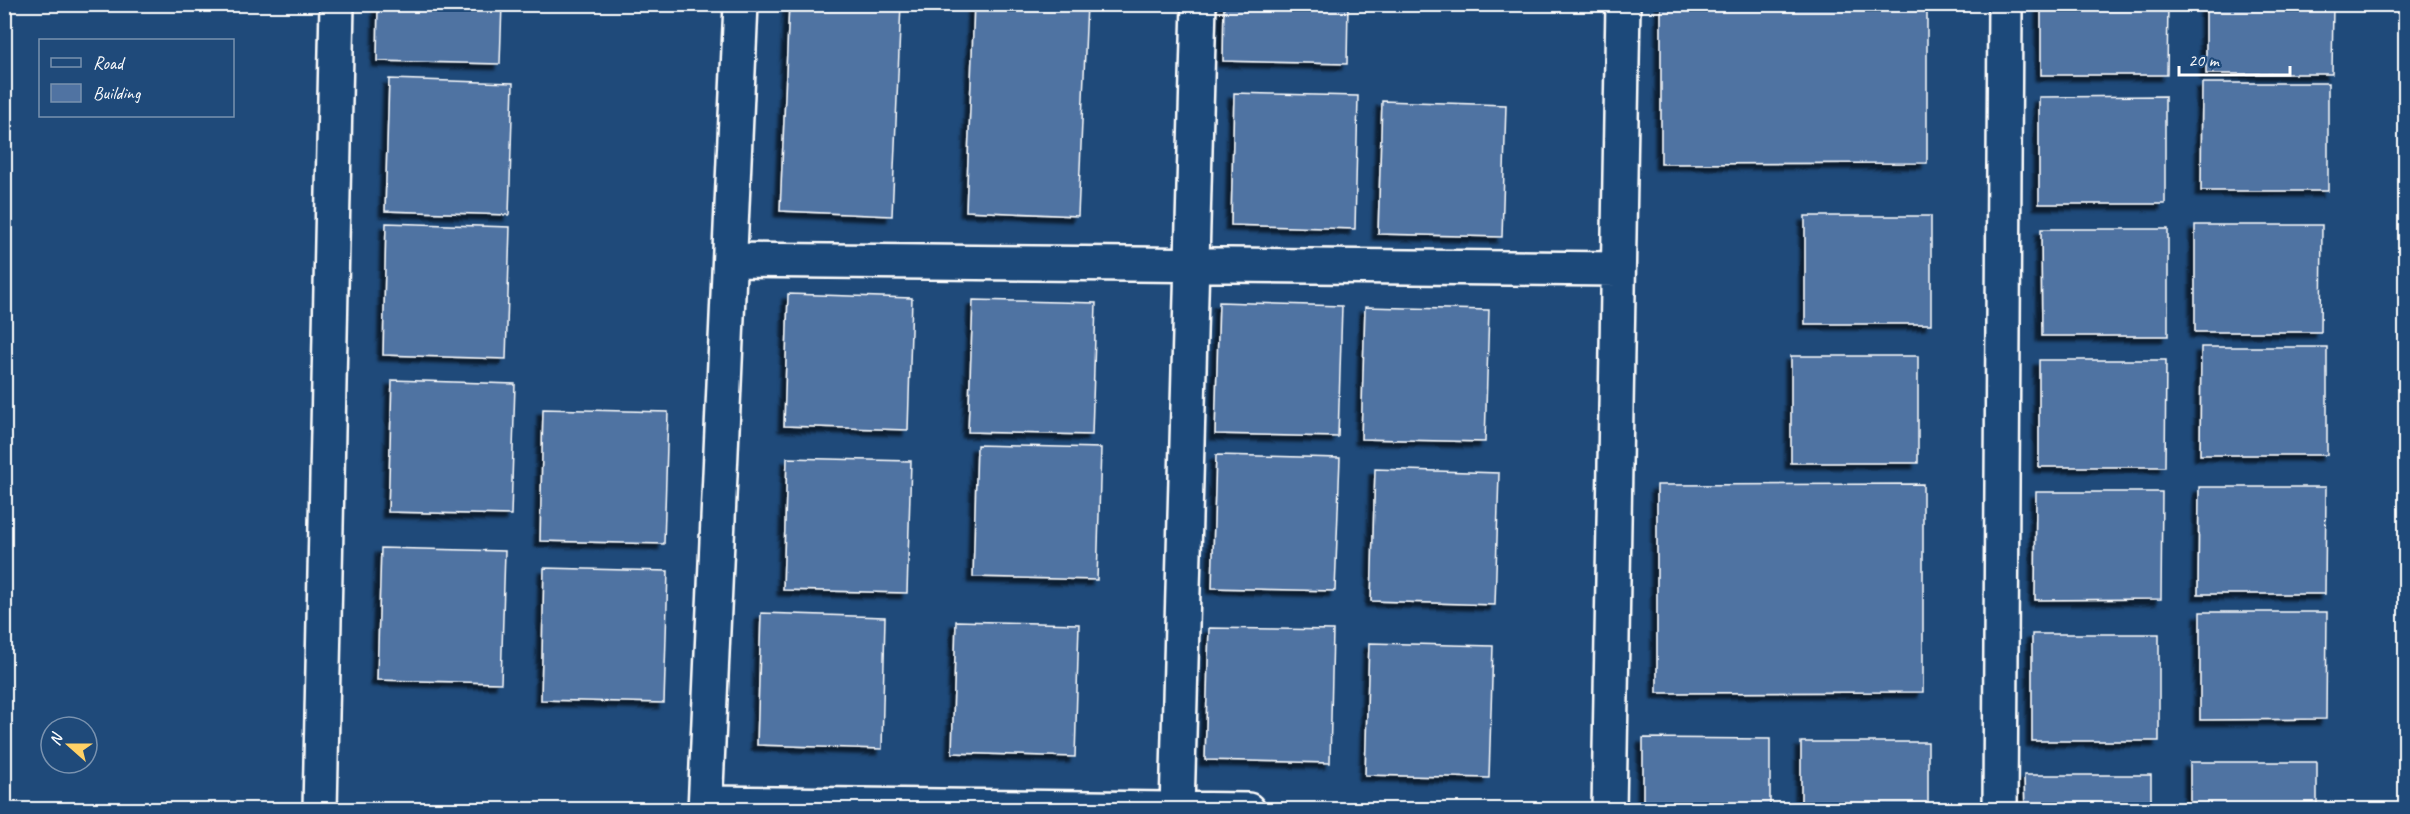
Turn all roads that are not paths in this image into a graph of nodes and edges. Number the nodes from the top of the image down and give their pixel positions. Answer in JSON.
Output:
{"nodes":[{"id":1,"x":337,"y":4,"type":"edge"},
{"id":2,"x":741,"y":4,"type":"edge"},
{"id":3,"x":1199,"y":4,"type":"edge"},
{"id":4,"x":1623,"y":4,"type":"edge"},
{"id":5,"x":2005,"y":4,"type":"edge"},
{"id":6,"x":730,"y":260,"type":"junction"},
{"id":7,"x":1191,"y":265,"type":"junction"},
{"id":8,"x":1618,"y":269,"type":"junction"},
{"id":9,"x":706,"y":806,"type":"edge"},
{"id":10,"x":1177,"y":809,"type":"edge"},
{"id":11,"x":320,"y":810,"type":"edge"},
{"id":12,"x":1248,"y":810,"type":"edge"},
{"id":13,"x":1609,"y":810,"type":"edge"},
{"id":14,"x":2000,"y":810,"type":"edge"}],
"edges":[{"from":1,"to":11,"type":"street"},
{"from":2,"to":6,"type":"street"},
{"from":3,"to":7,"type":"street"},
{"from":4,"to":8,"type":"street"},
{"from":5,"to":14,"type":"street"},
{"from":6,"to":7,"type":"street"},
{"from":6,"to":9,"type":"street"},
{"from":7,"to":8,"type":"street"},
{"from":7,"to":10,"type":"street"},
{"from":8,"to":13,"type":"street"},
{"from":9,"to":10,"type":"street"},
{"from":10,"to":12,"type":"street"}]}
